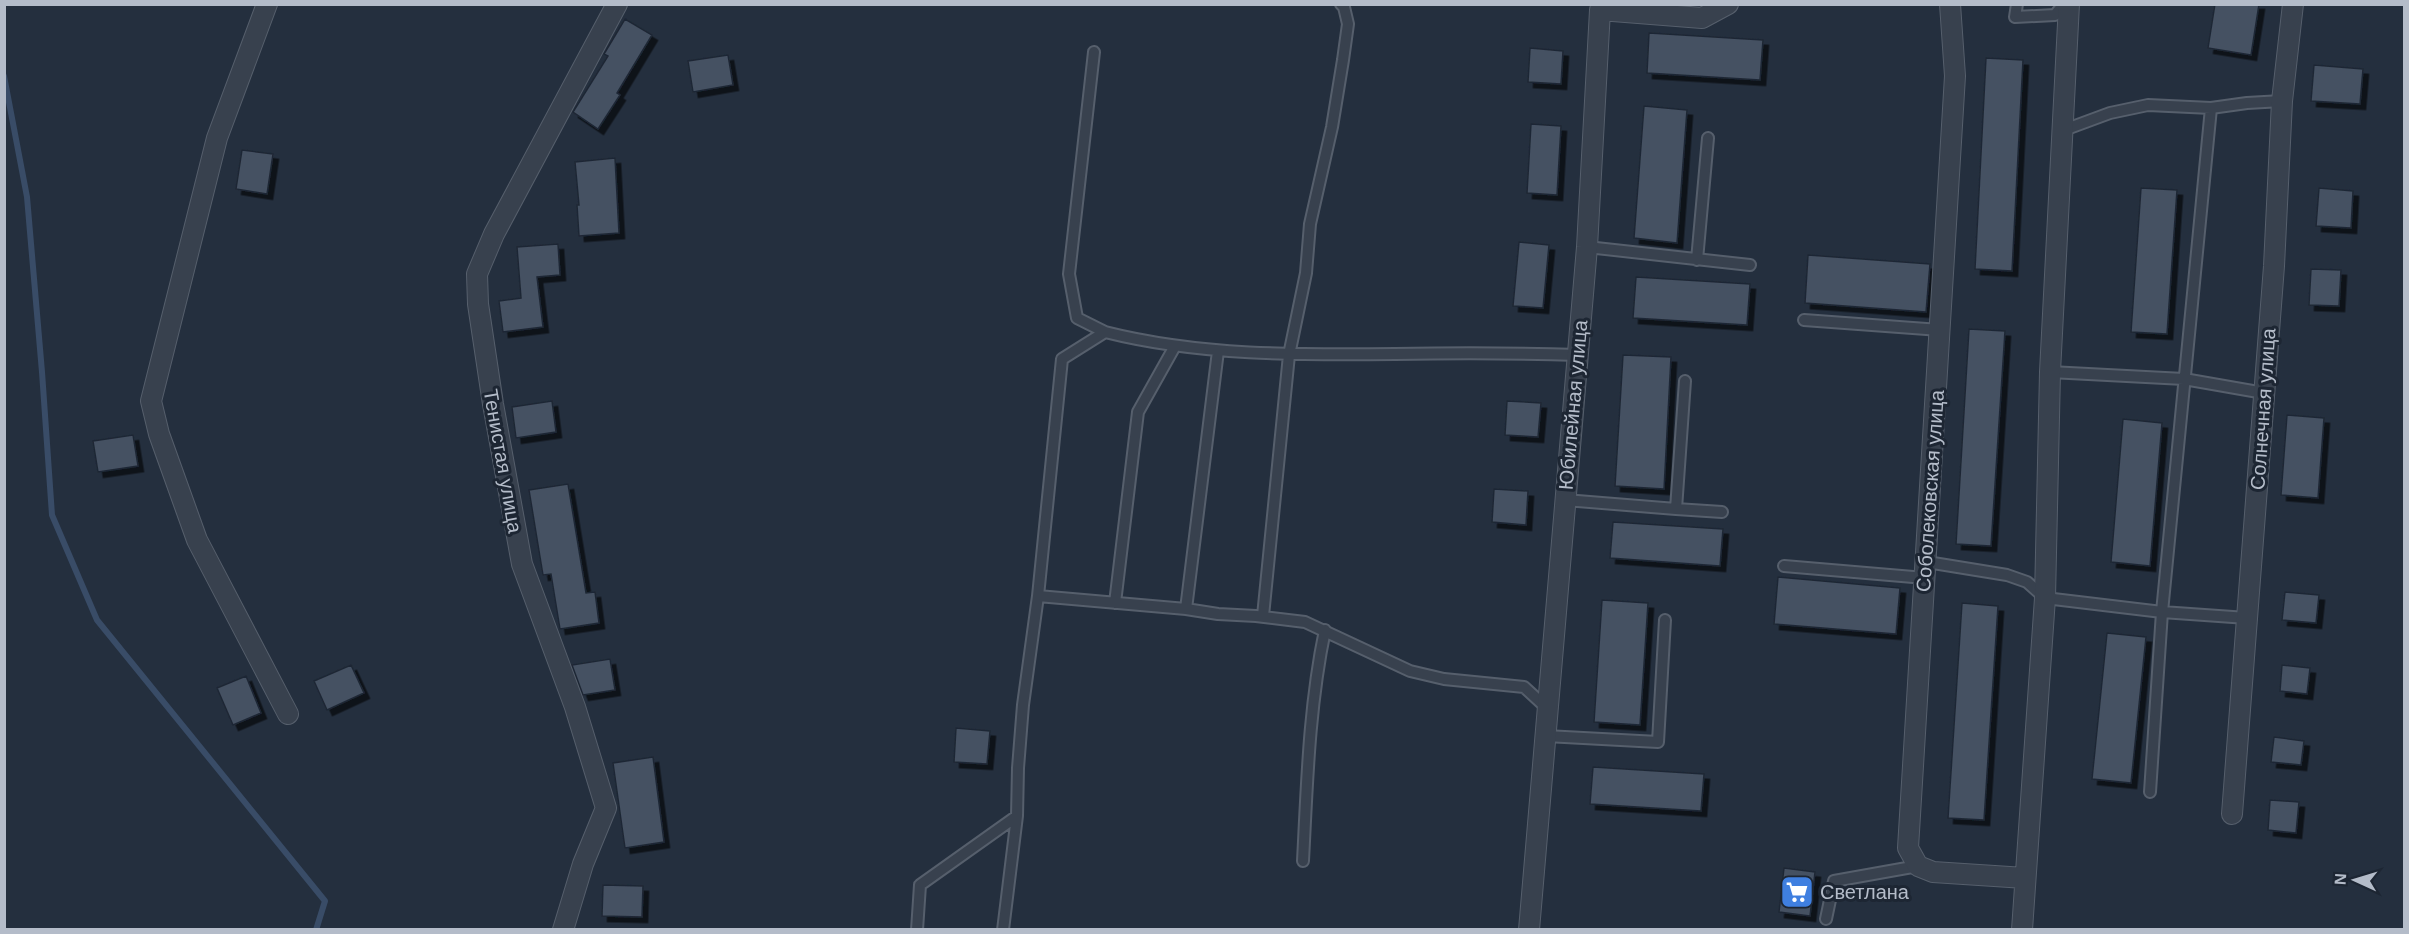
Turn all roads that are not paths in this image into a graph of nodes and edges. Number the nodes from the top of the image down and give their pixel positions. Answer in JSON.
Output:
{"nodes":[{"id":1,"x":267,"y":4,"type":"edge"},
{"id":2,"x":617,"y":4,"type":"edge"},
{"id":3,"x":1341,"y":4,"type":"edge"},
{"id":4,"x":1728,"y":4,"type":"edge"},
{"id":5,"x":1950,"y":4,"type":"edge"},
{"id":6,"x":2017,"y":4,"type":"edge"},
{"id":7,"x":2064,"y":4,"type":"edge"},
{"id":8,"x":2069,"y":4,"type":"edge"},
{"id":9,"x":2293,"y":4,"type":"edge"},
{"id":10,"x":1601,"y":7,"type":"edge"},
{"id":11,"x":1094,"y":52,"type":"dead end"},
{"id":12,"x":2282,"y":101,"type":"junction"},
{"id":13,"x":2211,"y":108,"type":"junction"},
{"id":14,"x":2064,"y":130,"type":"junction"},
{"id":15,"x":1708,"y":138,"type":"dead end"},
{"id":16,"x":1587,"y":247,"type":"junction"},
{"id":17,"x":1697,"y":260,"type":"junction"},
{"id":18,"x":1750,"y":265,"type":"dead end"},
{"id":19,"x":1804,"y":320,"type":"dead end"},
{"id":20,"x":1940,"y":330,"type":"junction"},
{"id":21,"x":1105,"y":332,"type":"junction"},
{"id":22,"x":1175,"y":346,"type":"junction"},
{"id":23,"x":1218,"y":351,"type":"junction"},
{"id":24,"x":1289,"y":355,"type":"junction"},
{"id":25,"x":1578,"y":355,"type":"junction"},
{"id":26,"x":2050,"y":372,"type":"junction"},
{"id":27,"x":2184,"y":380,"type":"junction"},
{"id":28,"x":1685,"y":381,"type":"dead end"},
{"id":29,"x":2264,"y":393,"type":"junction"},
{"id":30,"x":1565,"y":500,"type":"junction"},
{"id":31,"x":1676,"y":509,"type":"junction"},
{"id":32,"x":1722,"y":512,"type":"dead end"},
{"id":33,"x":1784,"y":566,"type":"dead end"},
{"id":34,"x":1926,"y":570,"type":"junction"},
{"id":35,"x":1038,"y":596,"type":"junction"},
{"id":36,"x":2045,"y":598,"type":"junction"},
{"id":37,"x":1115,"y":603,"type":"junction"},
{"id":38,"x":1186,"y":609,"type":"junction"},
{"id":39,"x":2162,"y":612,"type":"junction"},
{"id":40,"x":1263,"y":616,"type":"junction"},
{"id":41,"x":2247,"y":618,"type":"junction"},
{"id":42,"x":1665,"y":620,"type":"dead end"},
{"id":43,"x":1325,"y":630,"type":"junction"},
{"id":44,"x":1548,"y":709,"type":"junction"},
{"id":45,"x":288,"y":714,"type":"dead end"},
{"id":46,"x":1546,"y":736,"type":"junction"},
{"id":47,"x":2150,"y":792,"type":"dead end"},
{"id":48,"x":2232,"y":814,"type":"dead end"},
{"id":49,"x":1017,"y":816,"type":"junction"},
{"id":50,"x":1303,"y":861,"type":"dead end"},
{"id":51,"x":1918,"y":866,"type":"junction"},
{"id":52,"x":2025,"y":878,"type":"junction"},
{"id":53,"x":1826,"y":919,"type":"dead end"},
{"id":54,"x":563,"y":930,"type":"edge"},
{"id":55,"x":917,"y":930,"type":"edge"},
{"id":56,"x":1003,"y":930,"type":"edge"},
{"id":57,"x":1529,"y":930,"type":"edge"},
{"id":58,"x":2022,"y":930,"type":"edge"}],
"edges":[{"from":1,"to":45,"type":"street"},
{"from":2,"to":54,"type":"street","name":"Тенистая улица"},
{"from":3,"to":24,"type":"lane"},
{"from":4,"to":10,"type":"street","name":"Юбилейная улица"},
{"from":5,"to":20,"type":"street","name":"Соболековская улица"},
{"from":6,"to":7,"type":"lane"},
{"from":8,"to":14,"type":"street"},
{"from":9,"to":12,"type":"street","name":"Солнечная улица"},
{"from":10,"to":16,"type":"street","name":"Юбилейная улица"},
{"from":11,"to":21,"type":"lane"},
{"from":12,"to":13,"type":"lane"},
{"from":12,"to":29,"type":"street","name":"Солнечная улица"},
{"from":13,"to":14,"type":"lane"},
{"from":13,"to":27,"type":"lane"},
{"from":14,"to":26,"type":"street"},
{"from":15,"to":17,"type":"lane"},
{"from":16,"to":17,"type":"lane"},
{"from":16,"to":25,"type":"street","name":"Юбилейная улица"},
{"from":17,"to":18,"type":"lane"},
{"from":19,"to":20,"type":"lane"},
{"from":20,"to":34,"type":"street","name":"Соболековская улица"},
{"from":21,"to":22,"type":"lane"},
{"from":21,"to":35,"type":"lane"},
{"from":22,"to":23,"type":"lane"},
{"from":22,"to":37,"type":"lane"},
{"from":23,"to":24,"type":"lane"},
{"from":23,"to":38,"type":"lane"},
{"from":24,"to":25,"type":"lane"},
{"from":24,"to":40,"type":"lane"},
{"from":25,"to":30,"type":"street","name":"Юбилейная улица"},
{"from":26,"to":27,"type":"lane"},
{"from":26,"to":36,"type":"street"},
{"from":27,"to":29,"type":"lane"},
{"from":27,"to":39,"type":"lane"},
{"from":28,"to":31,"type":"lane"},
{"from":29,"to":41,"type":"street","name":"Солнечная улица"},
{"from":30,"to":31,"type":"lane"},
{"from":30,"to":44,"type":"street","name":"Юбилейная улица"},
{"from":31,"to":32,"type":"lane"},
{"from":33,"to":34,"type":"lane"},
{"from":34,"to":36,"type":"lane"},
{"from":34,"to":51,"type":"street","name":"Соболековская улица"},
{"from":35,"to":37,"type":"lane"},
{"from":35,"to":49,"type":"lane"},
{"from":36,"to":39,"type":"lane"},
{"from":36,"to":52,"type":"street"},
{"from":37,"to":38,"type":"lane"},
{"from":38,"to":40,"type":"lane"},
{"from":39,"to":41,"type":"lane"},
{"from":39,"to":47,"type":"lane"},
{"from":40,"to":43,"type":"lane"},
{"from":41,"to":48,"type":"street","name":"Солнечная улица"},
{"from":42,"to":46,"type":"lane"},
{"from":43,"to":44,"type":"lane"},
{"from":43,"to":50,"type":"lane"},
{"from":44,"to":46,"type":"street","name":"Юбилейная улица"},
{"from":46,"to":57,"type":"street","name":"Юбилейная улица"},
{"from":49,"to":55,"type":"lane"},
{"from":49,"to":56,"type":"lane"},
{"from":51,"to":52,"type":"street"},
{"from":51,"to":53,"type":"lane"},
{"from":52,"to":58,"type":"street"}]}
